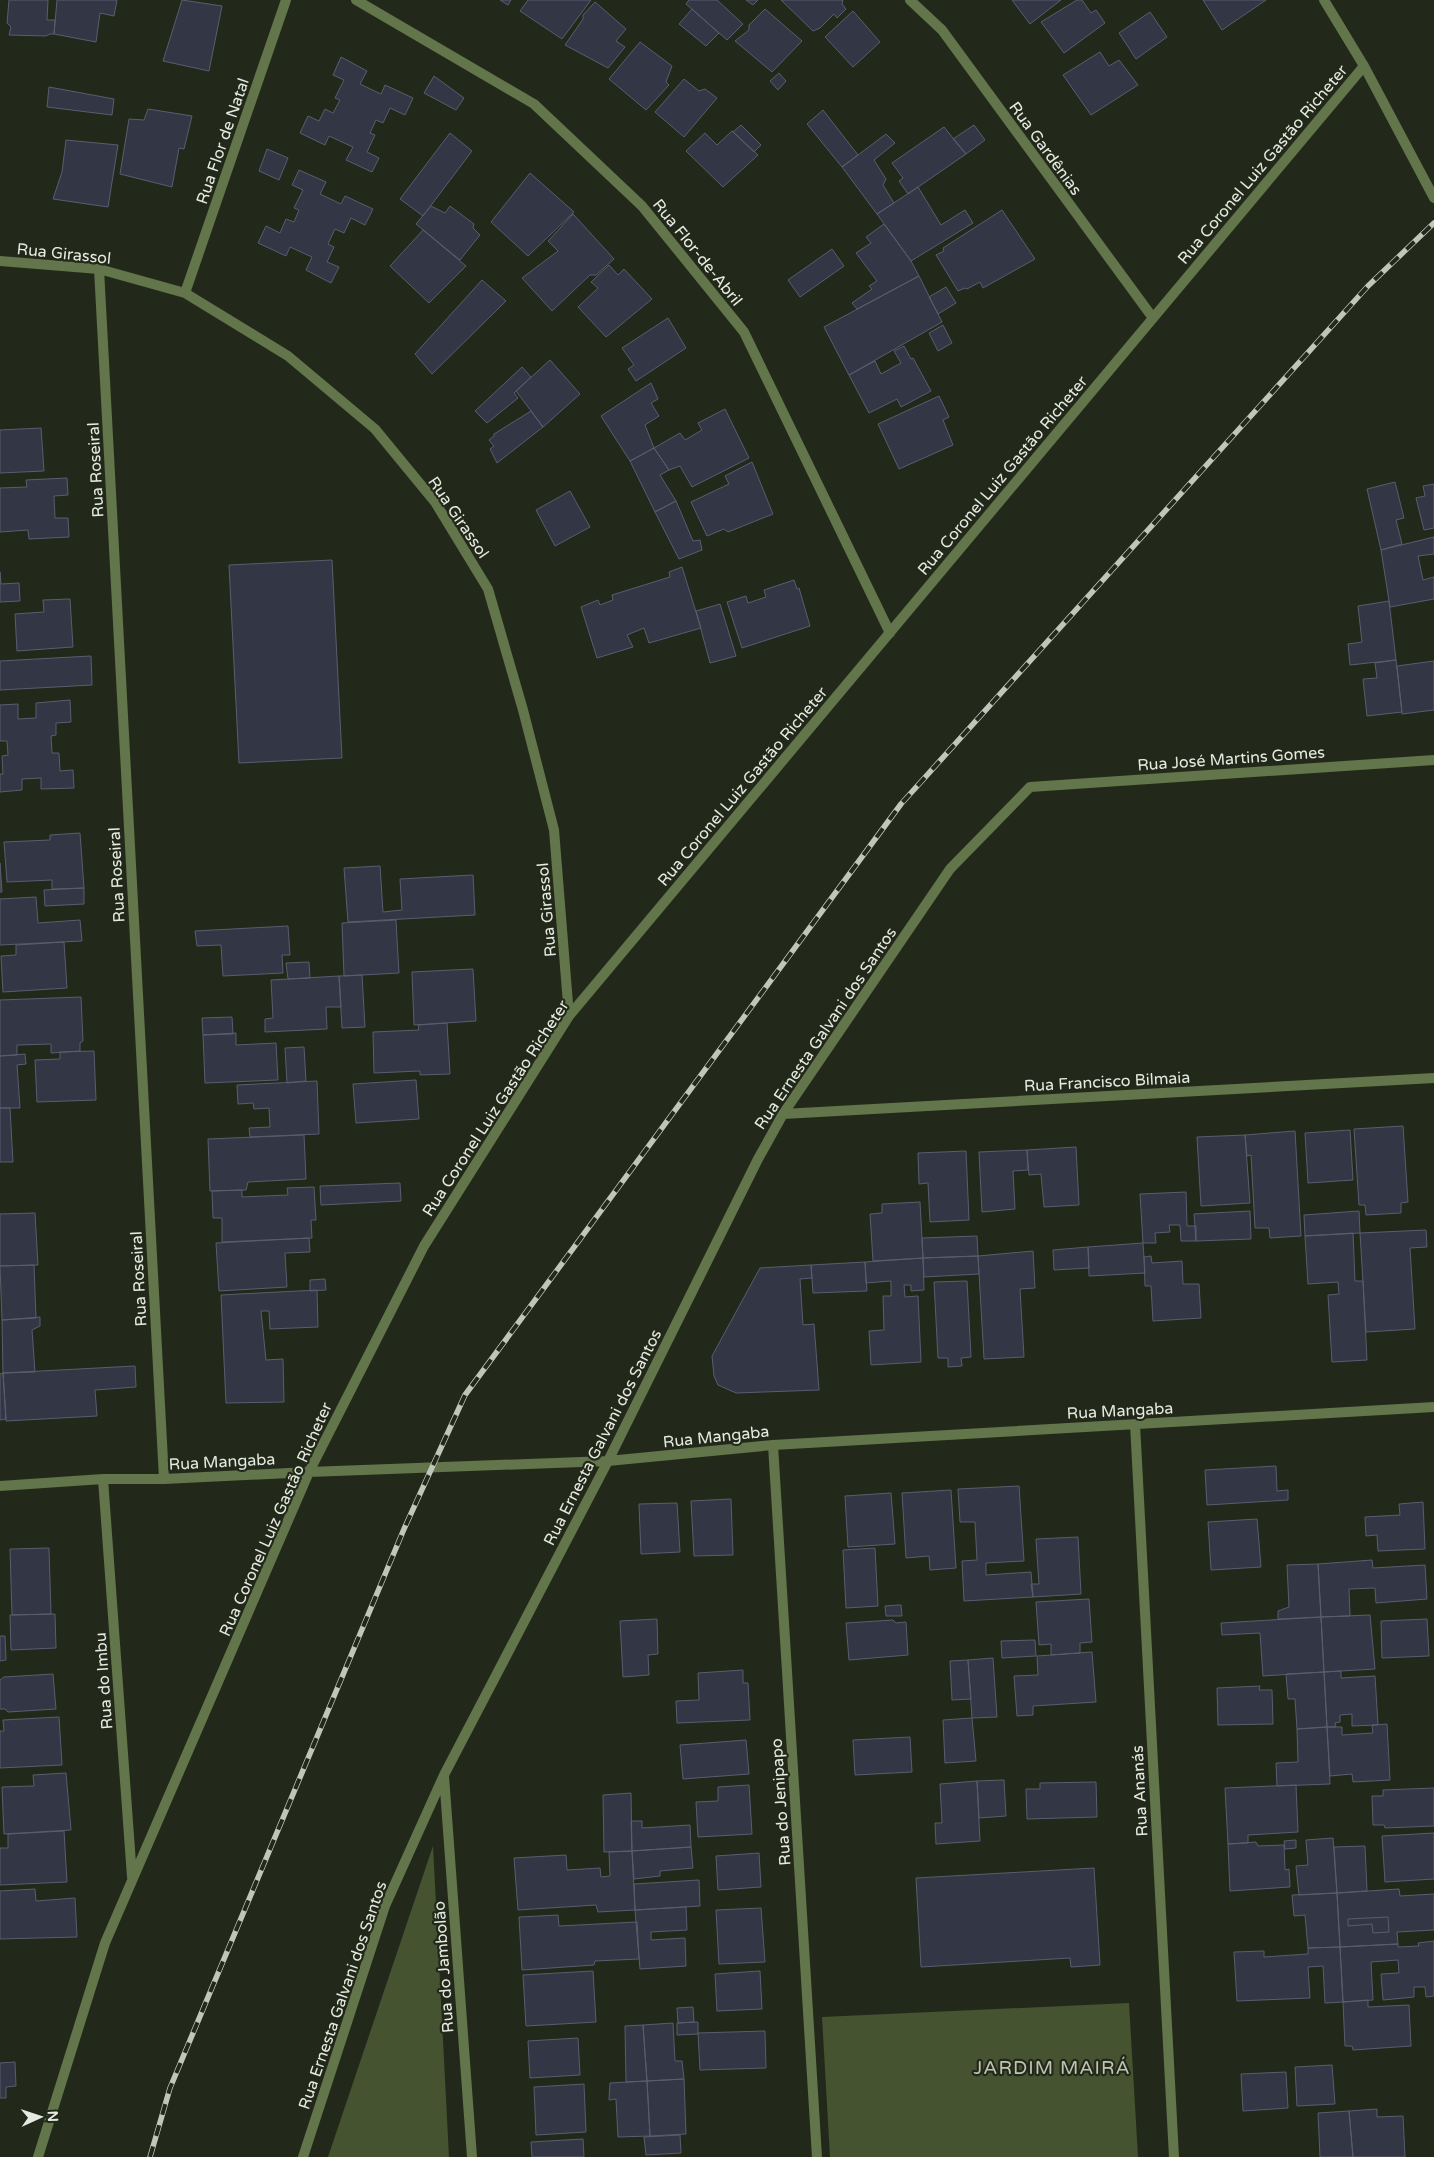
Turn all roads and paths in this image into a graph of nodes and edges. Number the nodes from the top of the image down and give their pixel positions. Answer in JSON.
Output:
{"nodes":[{"id":1,"x":286,"y":0,"type":"edge"},
{"id":2,"x":356,"y":0,"type":"edge"},
{"id":3,"x":910,"y":0,"type":"edge"},
{"id":4,"x":1324,"y":0,"type":"edge"},
{"id":5,"x":1364,"y":66,"type":"junction"},
{"id":6,"x":1434,"y":198,"type":"edge"},
{"id":7,"x":0,"y":261,"type":"edge"},
{"id":8,"x":99,"y":269,"type":"junction"},
{"id":9,"x":185,"y":293,"type":"junction"},
{"id":10,"x":1153,"y":318,"type":"junction"},
{"id":11,"x":890,"y":633,"type":"junction"},
{"id":12,"x":1434,"y":760,"type":"edge"},
{"id":13,"x":1030,"y":787,"type":"joint"},
{"id":14,"x":570,"y":1016,"type":"junction"},
{"id":15,"x":1434,"y":1078,"type":"edge"},
{"id":16,"x":782,"y":1114,"type":"junction"},
{"id":17,"x":1434,"y":1407,"type":"edge"},
{"id":18,"x":1135,"y":1424,"type":"junction"},
{"id":19,"x":773,"y":1445,"type":"junction"},
{"id":20,"x":608,"y":1461,"type":"junction"},
{"id":21,"x":309,"y":1472,"type":"junction"},
{"id":22,"x":103,"y":1479,"type":"junction"},
{"id":23,"x":164,"y":1479,"type":"junction"},
{"id":24,"x":0,"y":1486,"type":"edge"},
{"id":25,"x":444,"y":1775,"type":"junction"},
{"id":26,"x":133,"y":1880,"type":"junction"},
{"id":27,"x":38,"y":2157,"type":"edge"},
{"id":28,"x":303,"y":2157,"type":"edge"},
{"id":29,"x":472,"y":2157,"type":"edge"},
{"id":30,"x":817,"y":2157,"type":"edge"},
{"id":31,"x":1174,"y":2157,"type":"edge"}],
"edges":[{"from":1,"to":9,"type":"street","name":"Rua Flor de Natal"},
{"from":2,"to":11,"type":"street","name":"Rua Flor-de-Abril"},
{"from":3,"to":10,"type":"street","name":"Rua Gardênias"},
{"from":4,"to":5,"type":"street"},
{"from":5,"to":6,"type":"street"},
{"from":5,"to":10,"type":"street","name":"Rua Coronel Luiz Gastão Richeter"},
{"from":7,"to":8,"type":"street","name":"Rua Girassol"},
{"from":8,"to":9,"type":"street","name":"Rua Girassol"},
{"from":8,"to":23,"type":"street","name":"Rua Roseiral"},
{"from":9,"to":14,"type":"street","name":"Rua Girassol"},
{"from":10,"to":11,"type":"street","name":"Rua Coronel Luiz Gastão Richeter"},
{"from":11,"to":14,"type":"street","name":"Rua Coronel Luiz Gastão Richeter"},
{"from":12,"to":13,"type":"street","name":"Rua José Martins Gomes"},
{"from":13,"to":16,"type":"street","name":"Rua Ernesta Galvani dos Santos"},
{"from":14,"to":21,"type":"street","name":"Rua Coronel Luiz Gastão Richeter"},
{"from":15,"to":16,"type":"street","name":"Rua Francisco Bilmaia"},
{"from":16,"to":20,"type":"street","name":"Rua Ernesta Galvani dos Santos"},
{"from":17,"to":18,"type":"street","name":"Rua Mangaba"},
{"from":18,"to":19,"type":"street","name":"Rua Mangaba"},
{"from":18,"to":31,"type":"street","name":"Rua Ananás"},
{"from":19,"to":20,"type":"street","name":"Rua Mangaba"},
{"from":19,"to":30,"type":"street","name":"Rua do Jenipapo"},
{"from":20,"to":21,"type":"street","name":"Rua Mangaba"},
{"from":20,"to":25,"type":"street","name":"Rua Ernesta Galvani dos Santos"},
{"from":21,"to":23,"type":"street","name":"Rua Mangaba"},
{"from":21,"to":26,"type":"street","name":"Rua Coronel Luiz Gastão Richeter"},
{"from":22,"to":23,"type":"street","name":"Rua Mangaba"},
{"from":22,"to":24,"type":"street","name":"Rua Mangaba"},
{"from":22,"to":26,"type":"street","name":"Rua do Imbu"},
{"from":25,"to":28,"type":"street","name":"Rua Ernesta Galvani dos Santos"},
{"from":25,"to":29,"type":"street","name":"Rua do Jambolão"},
{"from":26,"to":27,"type":"street","name":"Rua Coronel Luiz Gastão Richeter"}]}
